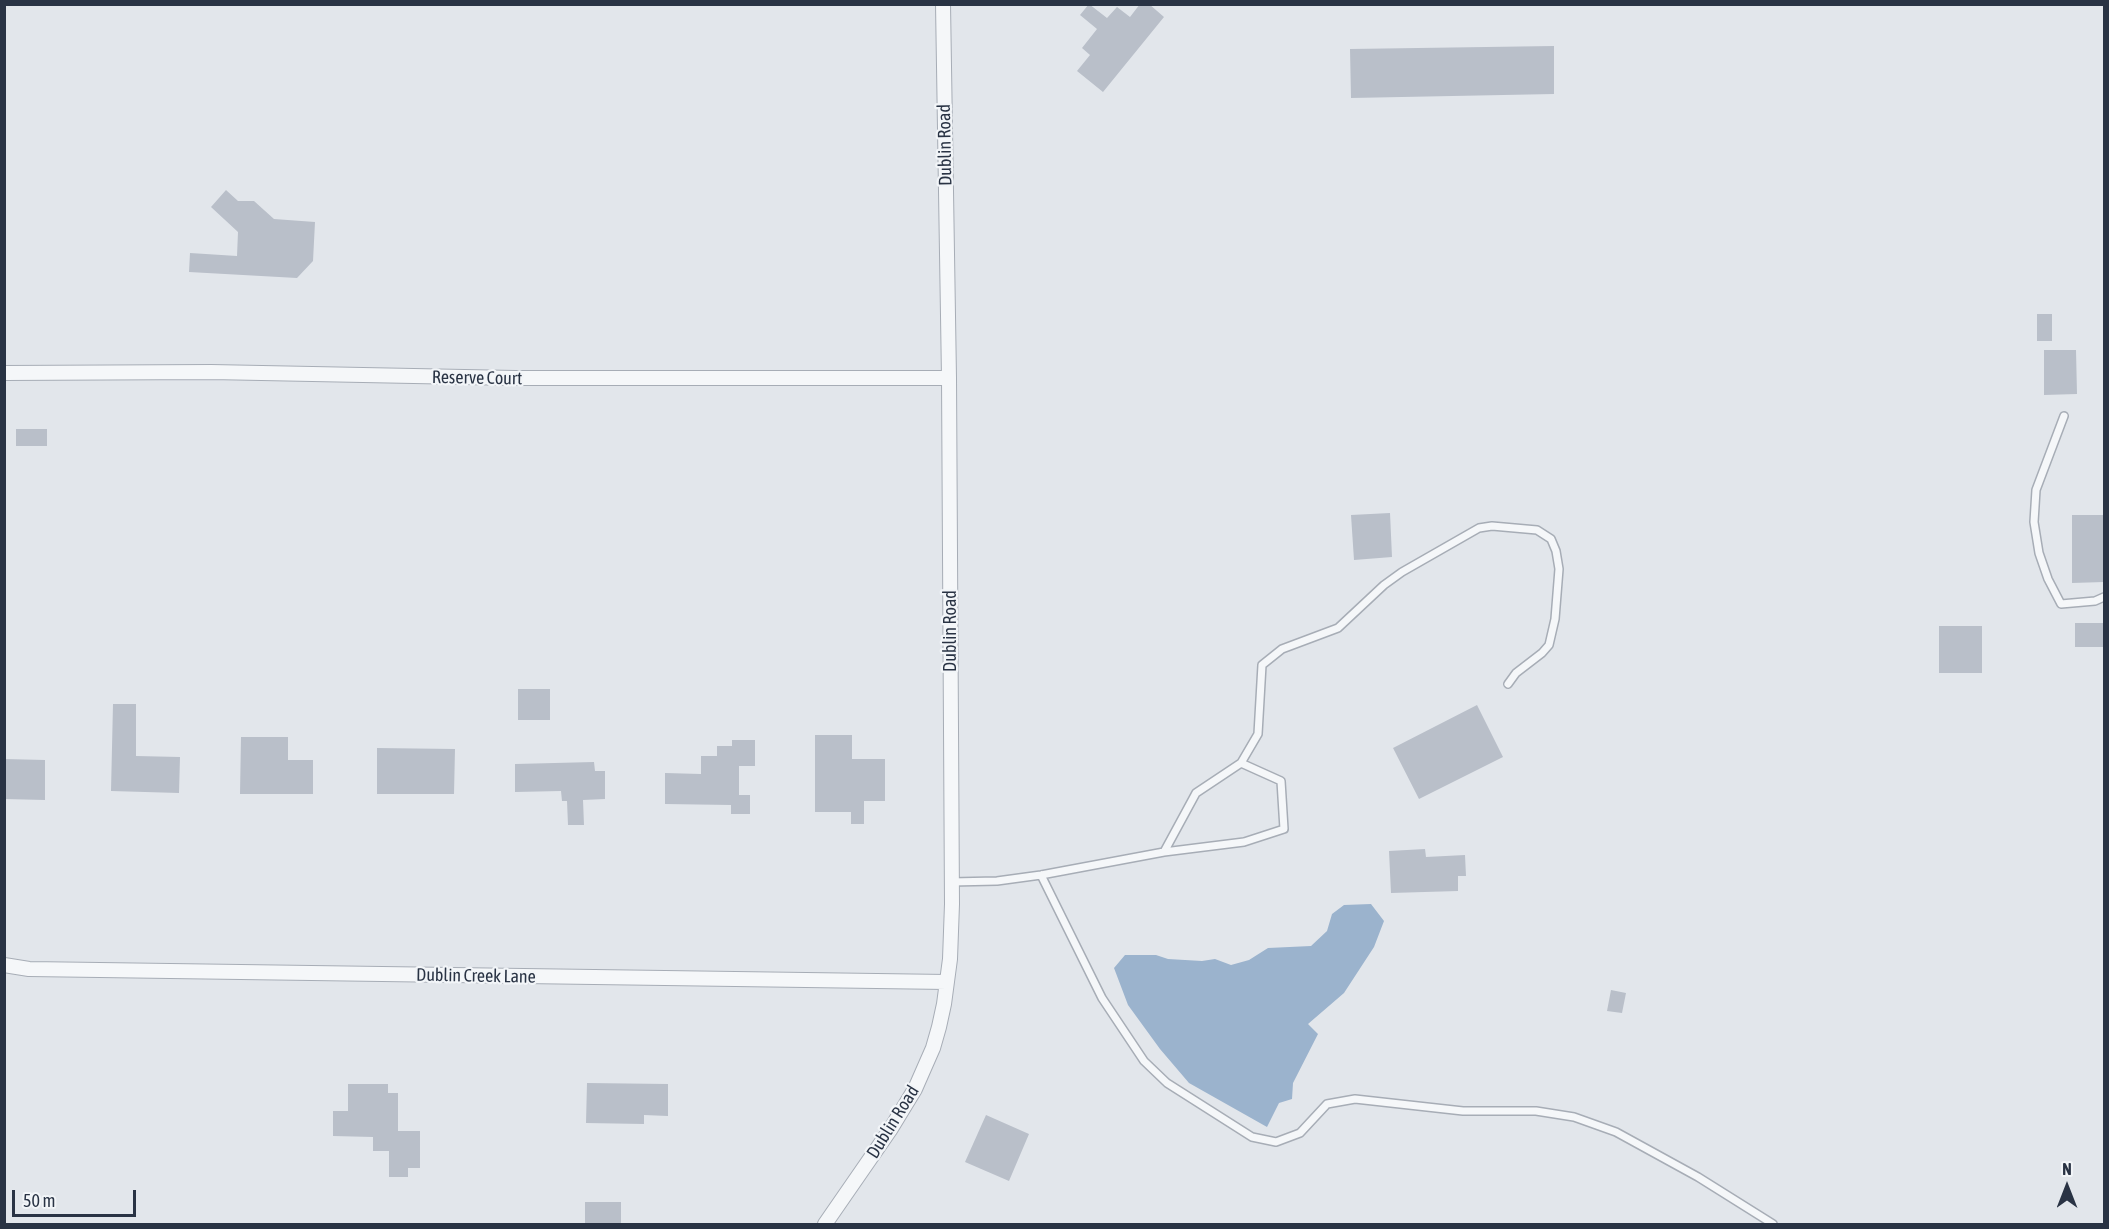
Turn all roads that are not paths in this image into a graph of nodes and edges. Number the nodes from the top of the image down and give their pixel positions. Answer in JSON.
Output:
{"nodes":[{"id":1,"x":943,"y":4,"type":"edge"},
{"id":2,"x":4,"y":373,"type":"edge"},
{"id":3,"x":949,"y":378,"type":"junction"},
{"id":4,"x":2064,"y":416,"type":"dead end"},
{"id":5,"x":2104,"y":597,"type":"edge"},
{"id":6,"x":1508,"y":684,"type":"dead end"},
{"id":7,"x":1241,"y":763,"type":"junction"},
{"id":8,"x":1164,"y":852,"type":"junction"},
{"id":9,"x":1041,"y":875,"type":"junction"},
{"id":10,"x":951,"y":882,"type":"junction"},
{"id":11,"x":4,"y":964,"type":"edge"},
{"id":12,"x":947,"y":982,"type":"junction"},
{"id":13,"x":825,"y":1224,"type":"edge"},
{"id":14,"x":1773,"y":1224,"type":"edge"}],
"edges":[{"from":1,"to":3,"type":"street","name":"Dublin Road"},
{"from":2,"to":3,"type":"street","name":"Reserve Court"},
{"from":3,"to":10,"type":"street","name":"Dublin Road"},
{"from":4,"to":5,"type":"lane"},
{"from":6,"to":7,"type":"lane"},
{"from":7,"to":8,"type":"lane"},
{"from":7,"to":8,"type":"lane"},
{"from":8,"to":9,"type":"lane"},
{"from":9,"to":10,"type":"lane"},
{"from":9,"to":14,"type":"lane"},
{"from":10,"to":12,"type":"street","name":"Dublin Road"},
{"from":11,"to":12,"type":"street","name":"Dublin Creek Lane"},
{"from":12,"to":13,"type":"street","name":"Dublin Road"}]}
